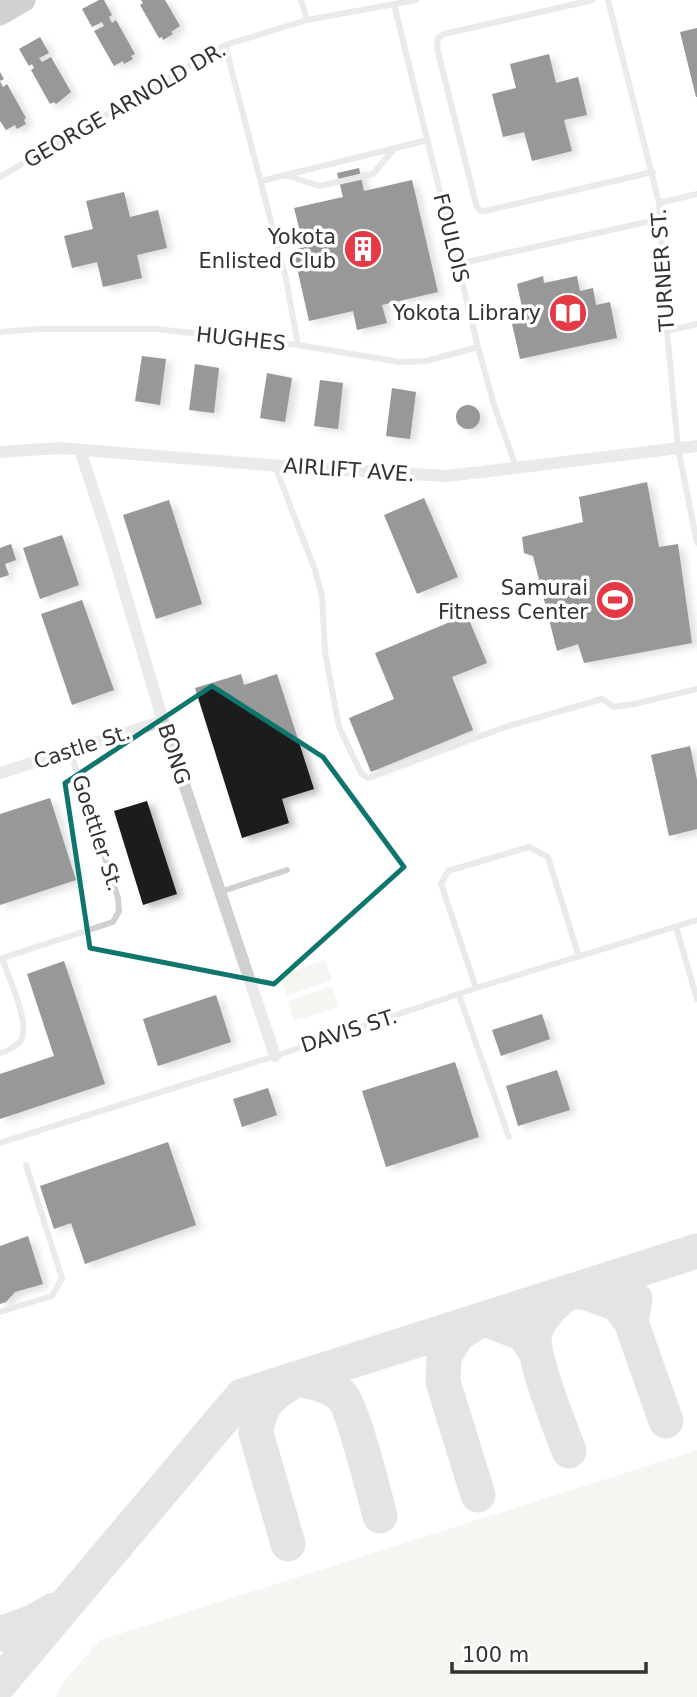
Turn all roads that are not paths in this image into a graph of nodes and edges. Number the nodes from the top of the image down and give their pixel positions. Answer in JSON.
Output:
{"nodes":[{"id":1,"x":24,"y":0,"type":"edge"},
{"id":2,"x":301,"y":0,"type":"edge"},
{"id":3,"x":416,"y":0,"type":"edge"},
{"id":4,"x":593,"y":0,"type":"edge"},
{"id":5,"x":608,"y":0,"type":"edge"},
{"id":6,"x":394,"y":4,"type":"junction"},
{"id":7,"x":0,"y":14,"type":"edge"},
{"id":8,"x":307,"y":20,"type":"junction"},
{"id":9,"x":225,"y":45,"type":"junction"},
{"id":10,"x":428,"y":140,"type":"junction"},
{"id":11,"x":396,"y":147,"type":"junction"},
{"id":12,"x":653,"y":172,"type":"junction"},
{"id":13,"x":286,"y":175,"type":"junction"},
{"id":14,"x":0,"y":177,"type":"edge"},
{"id":15,"x":261,"y":181,"type":"junction"},
{"id":16,"x":697,"y":194,"type":"edge"},
{"id":17,"x":659,"y":203,"type":"junction"},
{"id":18,"x":660,"y":219,"type":"junction"},
{"id":19,"x":458,"y":264,"type":"junction"},
{"id":20,"x":697,"y":324,"type":"edge"},
{"id":21,"x":667,"y":331,"type":"junction"},
{"id":22,"x":0,"y":332,"type":"edge"},
{"id":23,"x":298,"y":345,"type":"junction"},
{"id":24,"x":478,"y":347,"type":"junction"},
{"id":25,"x":697,"y":446,"type":"edge"},
{"id":26,"x":678,"y":448,"type":"junction"},
{"id":27,"x":79,"y":450,"type":"junction"},
{"id":28,"x":0,"y":452,"type":"edge"},
{"id":29,"x":275,"y":465,"type":"junction"},
{"id":30,"x":517,"y":469,"type":"junction"},
{"id":31,"x":697,"y":543,"type":"edge"},
{"id":32,"x":697,"y":689,"type":"edge"},
{"id":33,"x":163,"y":721,"type":"junction"},
{"id":34,"x":70,"y":751,"type":"junction"},
{"id":35,"x":0,"y":773,"type":"edge"},
{"id":36,"x":287,"y":870,"type":"dead end"},
{"id":37,"x":220,"y":892,"type":"junction"},
{"id":38,"x":697,"y":920,"type":"edge"},
{"id":39,"x":676,"y":927,"type":"junction"},
{"id":40,"x":579,"y":957,"type":"junction"},
{"id":41,"x":1,"y":958,"type":"edge"},
{"id":42,"x":476,"y":988,"type":"junction"},
{"id":43,"x":459,"y":995,"type":"junction"},
{"id":44,"x":697,"y":999,"type":"edge"},
{"id":45,"x":0,"y":1053,"type":"edge"},
{"id":46,"x":275,"y":1056,"type":"junction"},
{"id":47,"x":509,"y":1137,"type":"dead end"},
{"id":48,"x":0,"y":1143,"type":"edge"},
{"id":49,"x":26,"y":1165,"type":"dead end"},
{"id":50,"x":0,"y":1312,"type":"edge"}],
"edges":[{"from":1,"to":7,"type":"highway"},
{"from":2,"to":8,"type":"lane"},
{"from":3,"to":6,"type":"lane","name":"GEORGE ARNOLD DR."},
{"from":4,"to":12,"type":"lane"},
{"from":5,"to":12,"type":"lane","name":"TURNER ST."},
{"from":6,"to":8,"type":"lane","name":"GEORGE ARNOLD DR."},
{"from":6,"to":10,"type":"lane","name":"FOULOIS"},
{"from":8,"to":9,"type":"lane","name":"GEORGE ARNOLD DR."},
{"from":9,"to":14,"type":"lane","name":"GEORGE ARNOLD DR."},
{"from":9,"to":15,"type":"lane"},
{"from":10,"to":11,"type":"lane"},
{"from":10,"to":19,"type":"lane","name":"FOULOIS"},
{"from":11,"to":13,"type":"lane"},
{"from":11,"to":13,"type":"lane"},
{"from":12,"to":17,"type":"lane","name":"TURNER ST."},
{"from":13,"to":15,"type":"lane"},
{"from":15,"to":23,"type":"lane"},
{"from":16,"to":17,"type":"lane"},
{"from":17,"to":18,"type":"lane","name":"TURNER ST."},
{"from":18,"to":19,"type":"lane"},
{"from":18,"to":21,"type":"lane","name":"TURNER ST."},
{"from":19,"to":24,"type":"lane","name":"FOULOIS"},
{"from":20,"to":21,"type":"lane"},
{"from":21,"to":26,"type":"lane","name":"TURNER ST."},
{"from":22,"to":23,"type":"lane","name":"HUGHES"},
{"from":23,"to":24,"type":"lane","name":"HUGHES"},
{"from":24,"to":30,"type":"lane","name":"FOULOIS"},
{"from":25,"to":26,"type":"street","name":"AIRLIFT AVE."},
{"from":26,"to":30,"type":"street","name":"AIRLIFT AVE."},
{"from":26,"to":31,"type":"lane","name":"TURNER ST."},
{"from":27,"to":28,"type":"street","name":"AIRLIFT AVE."},
{"from":27,"to":29,"type":"street","name":"AIRLIFT AVE."},
{"from":27,"to":33,"type":"street","name":"BONG"},
{"from":29,"to":30,"type":"street","name":"AIRLIFT AVE."},
{"from":29,"to":32,"type":"lane"},
{"from":33,"to":34,"type":"street","name":"Castle St."},
{"from":33,"to":37,"type":"street","name":"BONG"},
{"from":34,"to":35,"type":"street","name":"Castle St."},
{"from":34,"to":41,"type":"lane","name":"Goettler St."},
{"from":36,"to":37,"type":"lane"},
{"from":37,"to":46,"type":"street","name":"BONG"},
{"from":38,"to":39,"type":"lane","name":"DAVIS ST."},
{"from":39,"to":40,"type":"lane","name":"DAVIS ST."},
{"from":39,"to":44,"type":"lane"},
{"from":40,"to":42,"type":"lane","name":"DAVIS ST."},
{"from":40,"to":42,"type":"lane"},
{"from":41,"to":45,"type":"lane"},
{"from":42,"to":43,"type":"lane","name":"DAVIS ST."},
{"from":43,"to":46,"type":"lane","name":"DAVIS ST."},
{"from":43,"to":47,"type":"lane"},
{"from":46,"to":48,"type":"lane","name":"DAVIS ST."},
{"from":49,"to":50,"type":"lane"}]}
